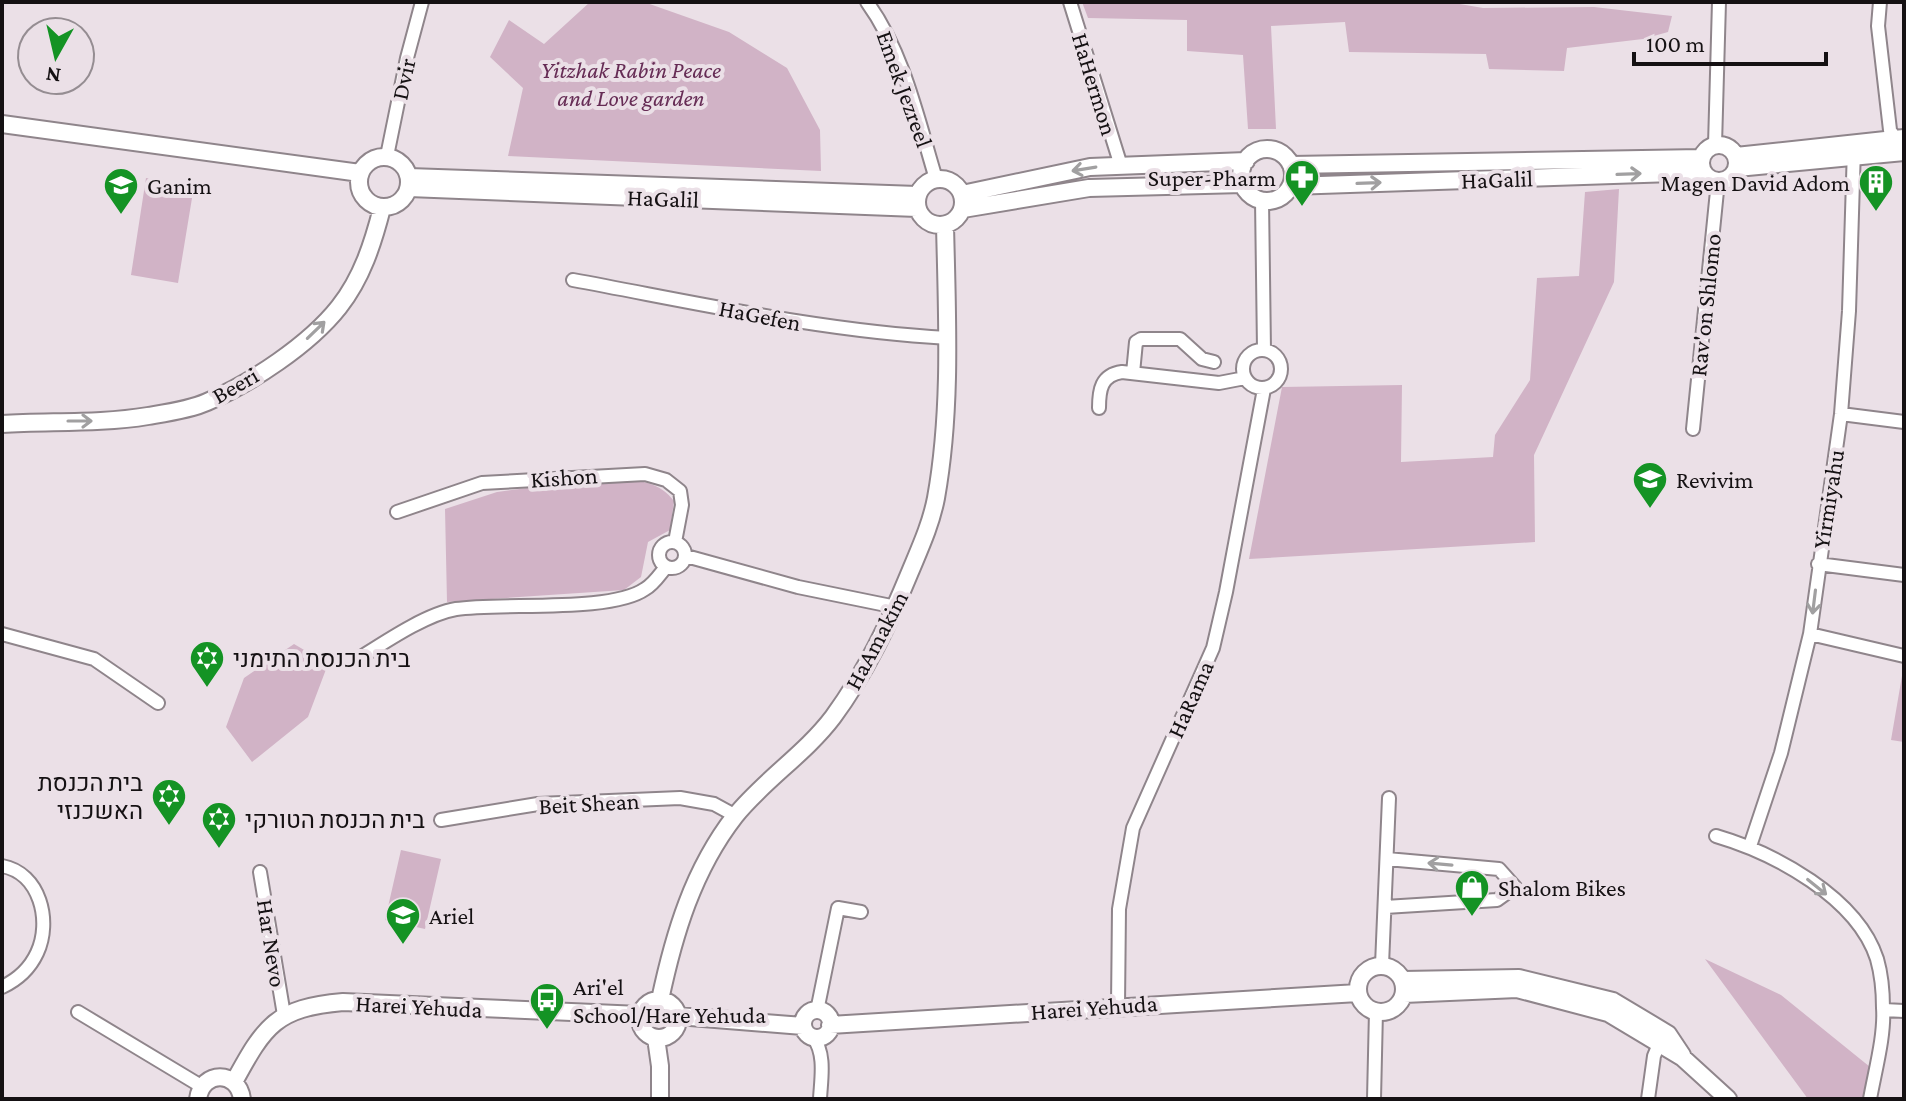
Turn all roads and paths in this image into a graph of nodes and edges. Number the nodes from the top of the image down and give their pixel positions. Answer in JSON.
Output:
{"nodes":[{"id":1,"x":422,"y":2,"type":"edge"},
{"id":2,"x":867,"y":2,"type":"edge"},
{"id":3,"x":1070,"y":2,"type":"edge"},
{"id":4,"x":1719,"y":2,"type":"edge"},
{"id":5,"x":1880,"y":2,"type":"edge"},
{"id":6,"x":2,"y":124,"type":"edge"},
{"id":7,"x":2,"y":135,"type":"edge"},
{"id":8,"x":1901,"y":143,"type":"edge"},
{"id":9,"x":1715,"y":145,"type":"junction"},
{"id":10,"x":1854,"y":149,"type":"junction"},
{"id":11,"x":387,"y":156,"type":"junction"},
{"id":12,"x":1246,"y":161,"type":"junction"},
{"id":13,"x":1736,"y":162,"type":"junction"},
{"id":14,"x":1291,"y":165,"type":"junction"},
{"id":15,"x":1121,"y":166,"type":"junction"},
{"id":16,"x":1707,"y":170,"type":"junction"},
{"id":17,"x":359,"y":178,"type":"junction"},
{"id":18,"x":936,"y":179,"type":"junction"},
{"id":19,"x":409,"y":182,"type":"junction"},
{"id":20,"x":1243,"y":184,"type":"junction"},
{"id":21,"x":1291,"y":186,"type":"junction"},
{"id":22,"x":1262,"y":200,"type":"junction"},
{"id":23,"x":917,"y":202,"type":"junction"},
{"id":24,"x":963,"y":202,"type":"junction"},
{"id":25,"x":382,"y":208,"type":"junction"},
{"id":26,"x":945,"y":225,"type":"junction"},
{"id":27,"x":573,"y":280,"type":"dead end"},
{"id":28,"x":948,"y":338,"type":"junction"},
{"id":29,"x":1264,"y":350,"type":"junction"},
{"id":30,"x":1214,"y":362,"type":"dead end"},
{"id":31,"x":1133,"y":373,"type":"junction"},
{"id":32,"x":1245,"y":378,"type":"junction"},
{"id":33,"x":1264,"y":389,"type":"junction"},
{"id":34,"x":1099,"y":408,"type":"dead end"},
{"id":35,"x":1841,"y":414,"type":"junction"},
{"id":36,"x":1904,"y":422,"type":"edge"},
{"id":37,"x":2,"y":424,"type":"edge"},
{"id":38,"x":1693,"y":429,"type":"dead end"},
{"id":39,"x":397,"y":512,"type":"dead end"},
{"id":40,"x":675,"y":542,"type":"junction"},
{"id":41,"x":686,"y":556,"type":"junction"},
{"id":42,"x":1818,"y":564,"type":"junction"},
{"id":43,"x":666,"y":567,"type":"junction"},
{"id":44,"x":1904,"y":575,"type":"edge"},
{"id":45,"x":896,"y":607,"type":"junction"},
{"id":46,"x":2,"y":634,"type":"edge"},
{"id":47,"x":1810,"y":634,"type":"junction"},
{"id":48,"x":1904,"y":656,"type":"edge"},
{"id":49,"x":358,"y":659,"type":"dead end"},
{"id":50,"x":158,"y":703,"type":"dead end"},
{"id":51,"x":1389,"y":798,"type":"dead end"},
{"id":52,"x":736,"y":816,"type":"junction"},
{"id":53,"x":441,"y":820,"type":"dead end"},
{"id":54,"x":1716,"y":836,"type":"dead end"},
{"id":55,"x":1750,"y":846,"type":"junction"},
{"id":56,"x":1387,"y":859,"type":"junction"},
{"id":57,"x":2,"y":866,"type":"edge"},
{"id":58,"x":260,"y":872,"type":"dead end"},
{"id":59,"x":1385,"y":907,"type":"junction"},
{"id":60,"x":861,"y":912,"type":"dead end"},
{"id":61,"x":1382,"y":965,"type":"junction"},
{"id":62,"x":2,"y":987,"type":"edge"},
{"id":63,"x":1404,"y":987,"type":"junction"},
{"id":64,"x":1358,"y":993,"type":"junction"},
{"id":65,"x":660,"y":1000,"type":"junction"},
{"id":66,"x":1118,"y":1005,"type":"junction"},
{"id":67,"x":1884,"y":1010,"type":"junction"},
{"id":68,"x":817,"y":1011,"type":"junction"},
{"id":69,"x":1376,"y":1011,"type":"junction"},
{"id":70,"x":1904,"y":1011,"type":"edge"},
{"id":71,"x":78,"y":1012,"type":"dead end"},
{"id":72,"x":284,"y":1015,"type":"junction"},
{"id":73,"x":640,"y":1015,"type":"junction"},
{"id":74,"x":678,"y":1016,"type":"junction"},
{"id":75,"x":830,"y":1025,"type":"junction"},
{"id":76,"x":808,"y":1032,"type":"junction"},
{"id":77,"x":656,"y":1038,"type":"junction"},
{"id":78,"x":1659,"y":1044,"type":"junction"},
{"id":79,"x":1683,"y":1058,"type":"junction"},
{"id":80,"x":234,"y":1082,"type":"junction"},
{"id":81,"x":200,"y":1093,"type":"edge"},
{"id":82,"x":242,"y":1099,"type":"edge"},
{"id":83,"x":660,"y":1099,"type":"edge"},
{"id":84,"x":820,"y":1099,"type":"edge"},
{"id":85,"x":1374,"y":1099,"type":"edge"},
{"id":86,"x":1648,"y":1099,"type":"edge"},
{"id":87,"x":1728,"y":1099,"type":"edge"},
{"id":88,"x":1870,"y":1099,"type":"edge"}],
"edges":[{"from":1,"to":11,"type":"street","name":"Dvir"},
{"from":2,"to":18,"type":"street","name":"Emek Jezreel"},
{"from":3,"to":15,"type":"street","name":"HaHermon"},
{"from":4,"to":9,"type":"street"},
{"from":5,"to":8,"type":"street"},
{"from":6,"to":17,"type":"street"},
{"from":7,"to":17,"type":"street"},
{"from":8,"to":10,"type":"street"},
{"from":9,"to":13,"type":"street"},
{"from":9,"to":16,"type":"street"},
{"from":10,"to":13,"type":"street"},
{"from":10,"to":35,"type":"street","name":"Yirmiyahu"},
{"from":11,"to":17,"type":"street"},
{"from":11,"to":19,"type":"street"},
{"from":12,"to":14,"type":"street"},
{"from":12,"to":15,"type":"street"},
{"from":12,"to":20,"type":"street"},
{"from":13,"to":16,"type":"street"},
{"from":14,"to":16,"type":"street","name":"HaGalil"},
{"from":14,"to":21,"type":"street"},
{"from":15,"to":24,"type":"street","one_way":true},
{"from":21,"to":16,"type":"street","name":"HaGalil","one_way":true},
{"from":16,"to":38,"type":"street","name":"Rav'on Shlomo"},
{"from":17,"to":25,"type":"street"},
{"from":18,"to":23,"type":"street"},
{"from":18,"to":24,"type":"street"},
{"from":19,"to":23,"type":"street","name":"HaGalil"},
{"from":19,"to":25,"type":"street"},
{"from":20,"to":22,"type":"street"},
{"from":20,"to":24,"type":"street"},
{"from":21,"to":22,"type":"street"},
{"from":22,"to":29,"type":"street"},
{"from":23,"to":26,"type":"street"},
{"from":24,"to":26,"type":"street"},
{"from":37,"to":25,"type":"street","name":"Beeri","one_way":true},
{"from":26,"to":28,"type":"street","name":"HaAmakim"},
{"from":27,"to":28,"type":"street","name":"HaGefen"},
{"from":28,"to":45,"type":"street","name":"HaAmakim"},
{"from":29,"to":32,"type":"street"},
{"from":29,"to":33,"type":"street"},
{"from":30,"to":31,"type":"street"},
{"from":31,"to":32,"type":"street"},
{"from":31,"to":34,"type":"street"},
{"from":32,"to":33,"type":"street"},
{"from":33,"to":66,"type":"street","name":"HaRama"},
{"from":35,"to":36,"type":"street"},
{"from":35,"to":42,"type":"street","name":"Yirmiyahu"},
{"from":39,"to":40,"type":"street","name":"Kishon"},
{"from":40,"to":41,"type":"street"},
{"from":40,"to":43,"type":"street"},
{"from":41,"to":43,"type":"street"},
{"from":41,"to":45,"type":"street"},
{"from":42,"to":44,"type":"street"},
{"from":42,"to":47,"type":"street","name":"Yirmiyahu","one_way":true},
{"from":43,"to":49,"type":"street"},
{"from":45,"to":52,"type":"street","name":"HaAmakim"},
{"from":46,"to":50,"type":"street"},
{"from":47,"to":48,"type":"street"},
{"from":47,"to":55,"type":"street","name":"Yirmiyahu"},
{"from":51,"to":56,"type":"street"},
{"from":52,"to":53,"type":"street","name":"Beit Shean"},
{"from":52,"to":65,"type":"street","name":"HaAmakim"},
{"from":54,"to":55,"type":"street"},
{"from":55,"to":67,"type":"street","one_way":true},
{"from":56,"to":59,"type":"street"},
{"from":59,"to":56,"type":"street","one_way":true},
{"from":57,"to":62,"type":"street"},
{"from":58,"to":72,"type":"street","name":"Har Nevo"},
{"from":59,"to":61,"type":"street"},
{"from":60,"to":68,"type":"street"},
{"from":61,"to":63,"type":"street"},
{"from":61,"to":64,"type":"street"},
{"from":63,"to":69,"type":"street"},
{"from":63,"to":78,"type":"street"},
{"from":63,"to":79,"type":"street"},
{"from":64,"to":66,"type":"street","name":"Harei Yehuda"},
{"from":64,"to":69,"type":"street"},
{"from":65,"to":73,"type":"street"},
{"from":65,"to":74,"type":"street"},
{"from":66,"to":75,"type":"street","name":"Harei Yehuda"},
{"from":67,"to":70,"type":"street"},
{"from":67,"to":88,"type":"street"},
{"from":68,"to":75,"type":"street"},
{"from":68,"to":76,"type":"street"},
{"from":69,"to":85,"type":"street"},
{"from":71,"to":81,"type":"street"},
{"from":72,"to":73,"type":"street","name":"Harei Yehuda"},
{"from":72,"to":80,"type":"street"},
{"from":73,"to":77,"type":"street"},
{"from":74,"to":76,"type":"street"},
{"from":74,"to":77,"type":"street"},
{"from":75,"to":76,"type":"street"},
{"from":76,"to":84,"type":"street"},
{"from":77,"to":83,"type":"street"},
{"from":78,"to":79,"type":"street"},
{"from":78,"to":86,"type":"street"},
{"from":79,"to":87,"type":"street"},
{"from":80,"to":81,"type":"street"},
{"from":80,"to":82,"type":"street"}]}
